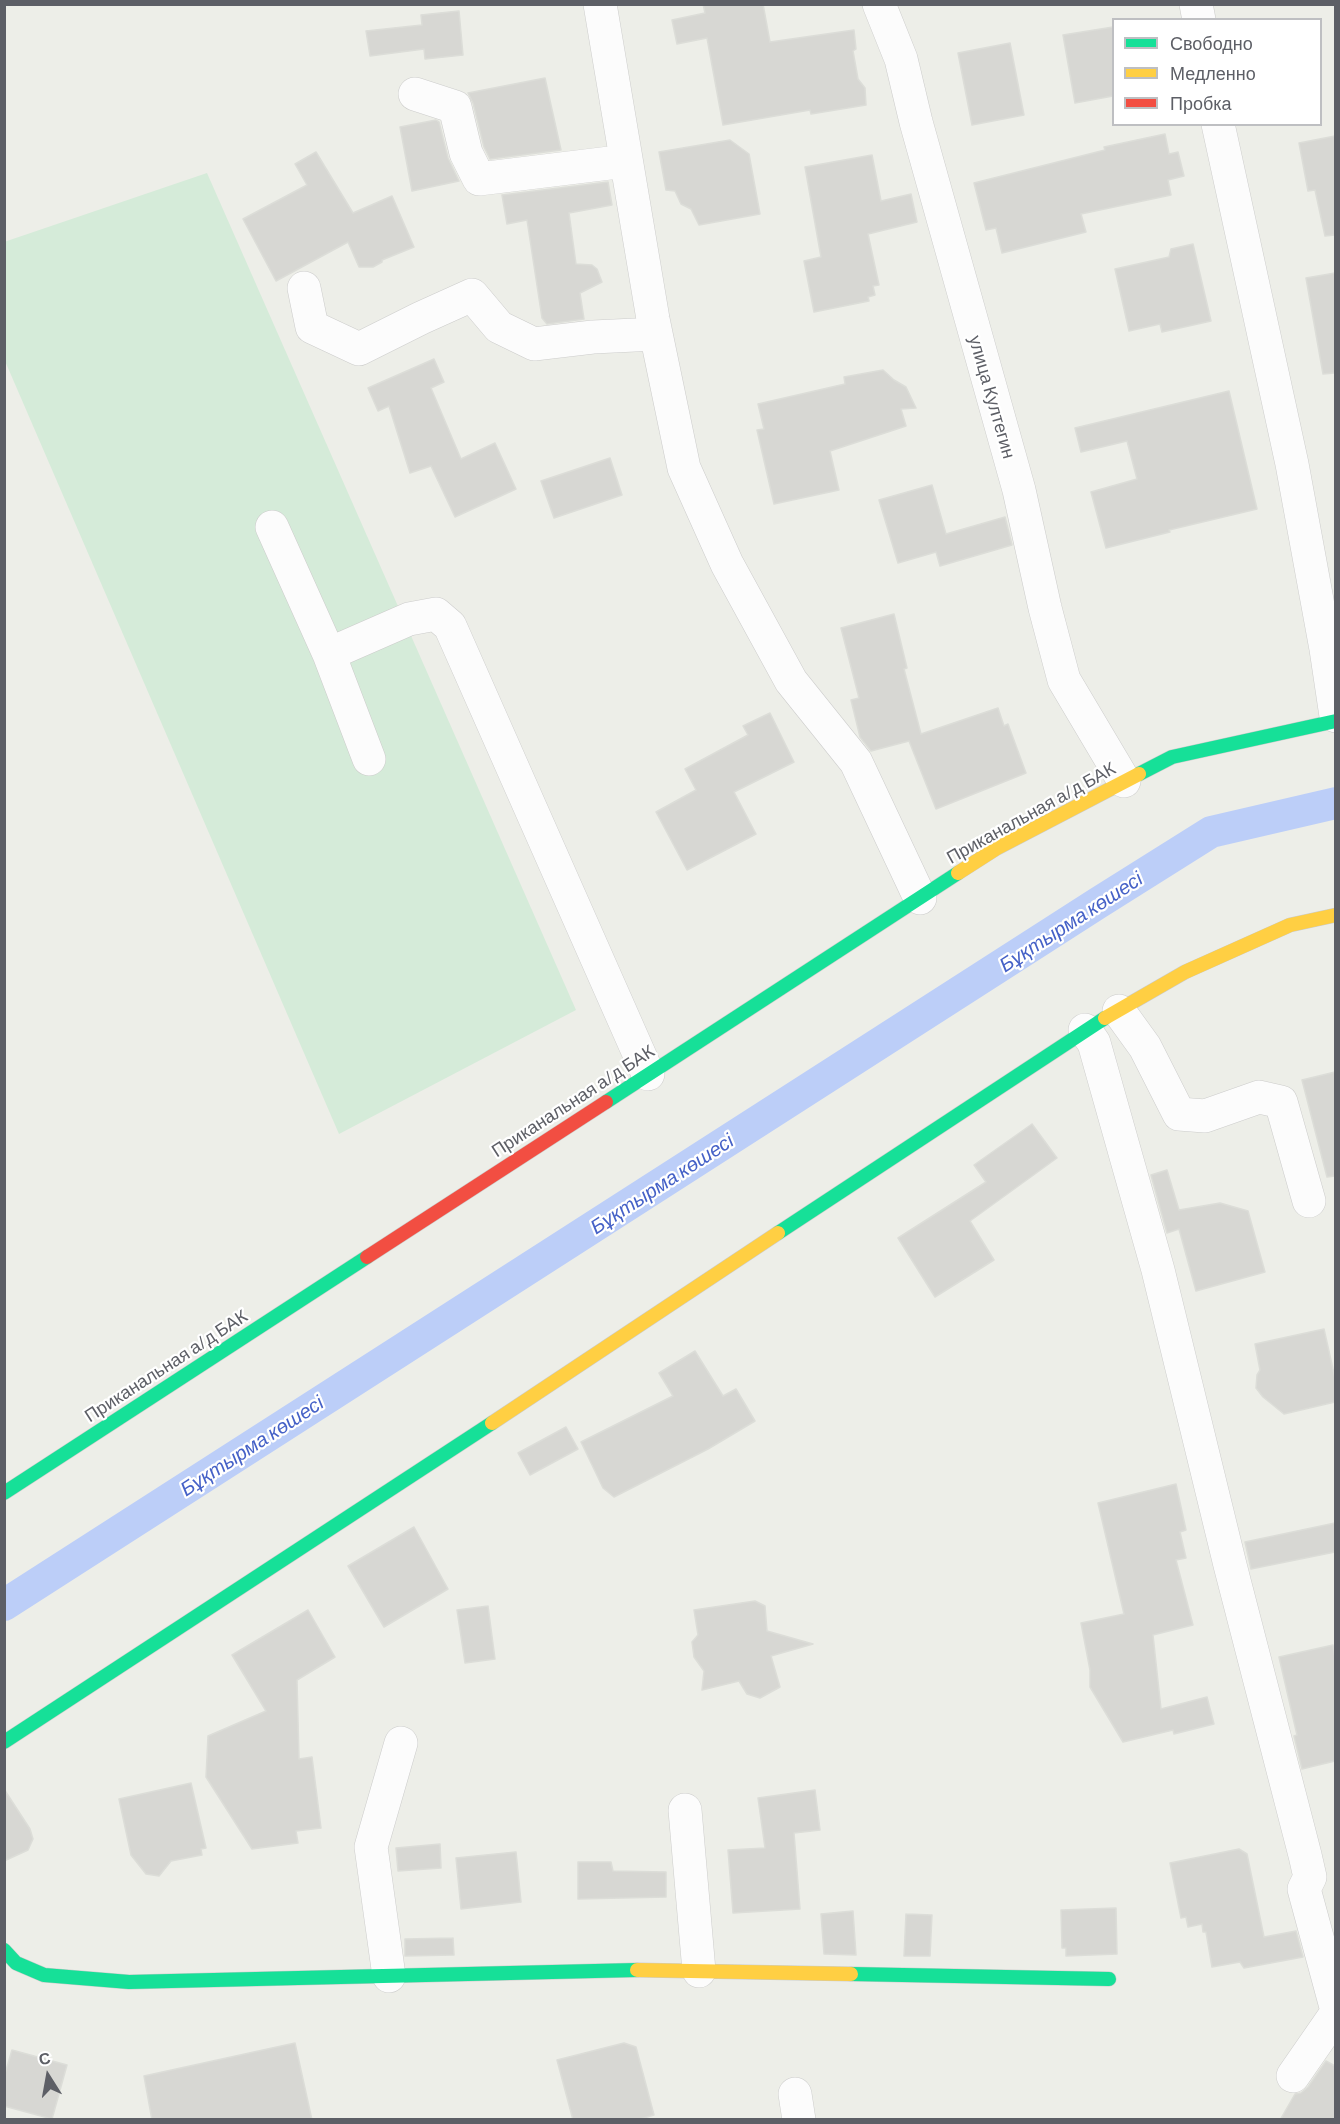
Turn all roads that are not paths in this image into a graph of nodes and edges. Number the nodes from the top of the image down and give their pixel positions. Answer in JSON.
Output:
{"nodes":[{"id":1,"x":600,"y":4,"type":"edge"},
{"id":2,"x":879,"y":4,"type":"edge"},
{"id":3,"x":415,"y":94,"type":"dead end"},
{"id":4,"x":1218,"y":126,"type":"edge"},
{"id":5,"x":626,"y":160,"type":"junction"},
{"id":6,"x":304,"y":288,"type":"dead end"},
{"id":7,"x":656,"y":334,"type":"junction"},
{"id":8,"x":272,"y":527,"type":"dead end"},
{"id":9,"x":329,"y":654,"type":"junction"},
{"id":10,"x":1335,"y":718,"type":"edge"},
{"id":11,"x":369,"y":759,"type":"dead end"},
{"id":12,"x":1124,"y":781,"type":"junction"},
{"id":13,"x":920,"y":898,"type":"junction"},
{"id":14,"x":1335,"y":915,"type":"edge"},
{"id":15,"x":1119,"y":1011,"type":"junction"},
{"id":16,"x":1084,"y":1030,"type":"junction"},
{"id":17,"x":648,"y":1074,"type":"junction"},
{"id":18,"x":1309,"y":1201,"type":"dead end"},
{"id":19,"x":4,"y":1493,"type":"edge"},
{"id":20,"x":4,"y":1742,"type":"edge"},
{"id":21,"x":401,"y":1743,"type":"dead end"},
{"id":22,"x":685,"y":1810,"type":"dead end"},
{"id":23,"x":4,"y":1950,"type":"edge"},
{"id":24,"x":699,"y":1971,"type":"junction"},
{"id":25,"x":389,"y":1976,"type":"junction"},
{"id":26,"x":1109,"y":1979,"type":"dead end"},
{"id":27,"x":1335,"y":2007,"type":"edge"},
{"id":28,"x":1335,"y":2014,"type":"edge"},
{"id":29,"x":1293,"y":2076,"type":"dead end"}],
"edges":[{"from":1,"to":5,"type":"street"},
{"from":2,"to":12,"type":"street","name":"улица Култегин"},
{"from":3,"to":5,"type":"street"},
{"from":4,"to":10,"type":"street"},
{"from":5,"to":7,"type":"street"},
{"from":6,"to":7,"type":"street"},
{"from":7,"to":13,"type":"street"},
{"from":8,"to":9,"type":"street"},
{"from":9,"to":11,"type":"street"},
{"from":9,"to":17,"type":"street"},
{"from":10,"to":12,"type":"street","name":"Приканальная а/д БАК"},
{"from":12,"to":13,"type":"street","name":"Приканальная а/д БАК"},
{"from":13,"to":17,"type":"street","name":"Приканальная а/д БАК"},
{"from":14,"to":15,"type":"street"},
{"from":15,"to":16,"type":"street"},
{"from":15,"to":18,"type":"street"},
{"from":16,"to":20,"type":"street"},
{"from":16,"to":27,"type":"street"},
{"from":17,"to":19,"type":"street","name":"Приканальная а/д БАК"},
{"from":21,"to":25,"type":"street"},
{"from":22,"to":24,"type":"street"},
{"from":23,"to":25,"type":"street"},
{"from":24,"to":25,"type":"street"},
{"from":24,"to":26,"type":"street"},
{"from":28,"to":29,"type":"street"}]}
